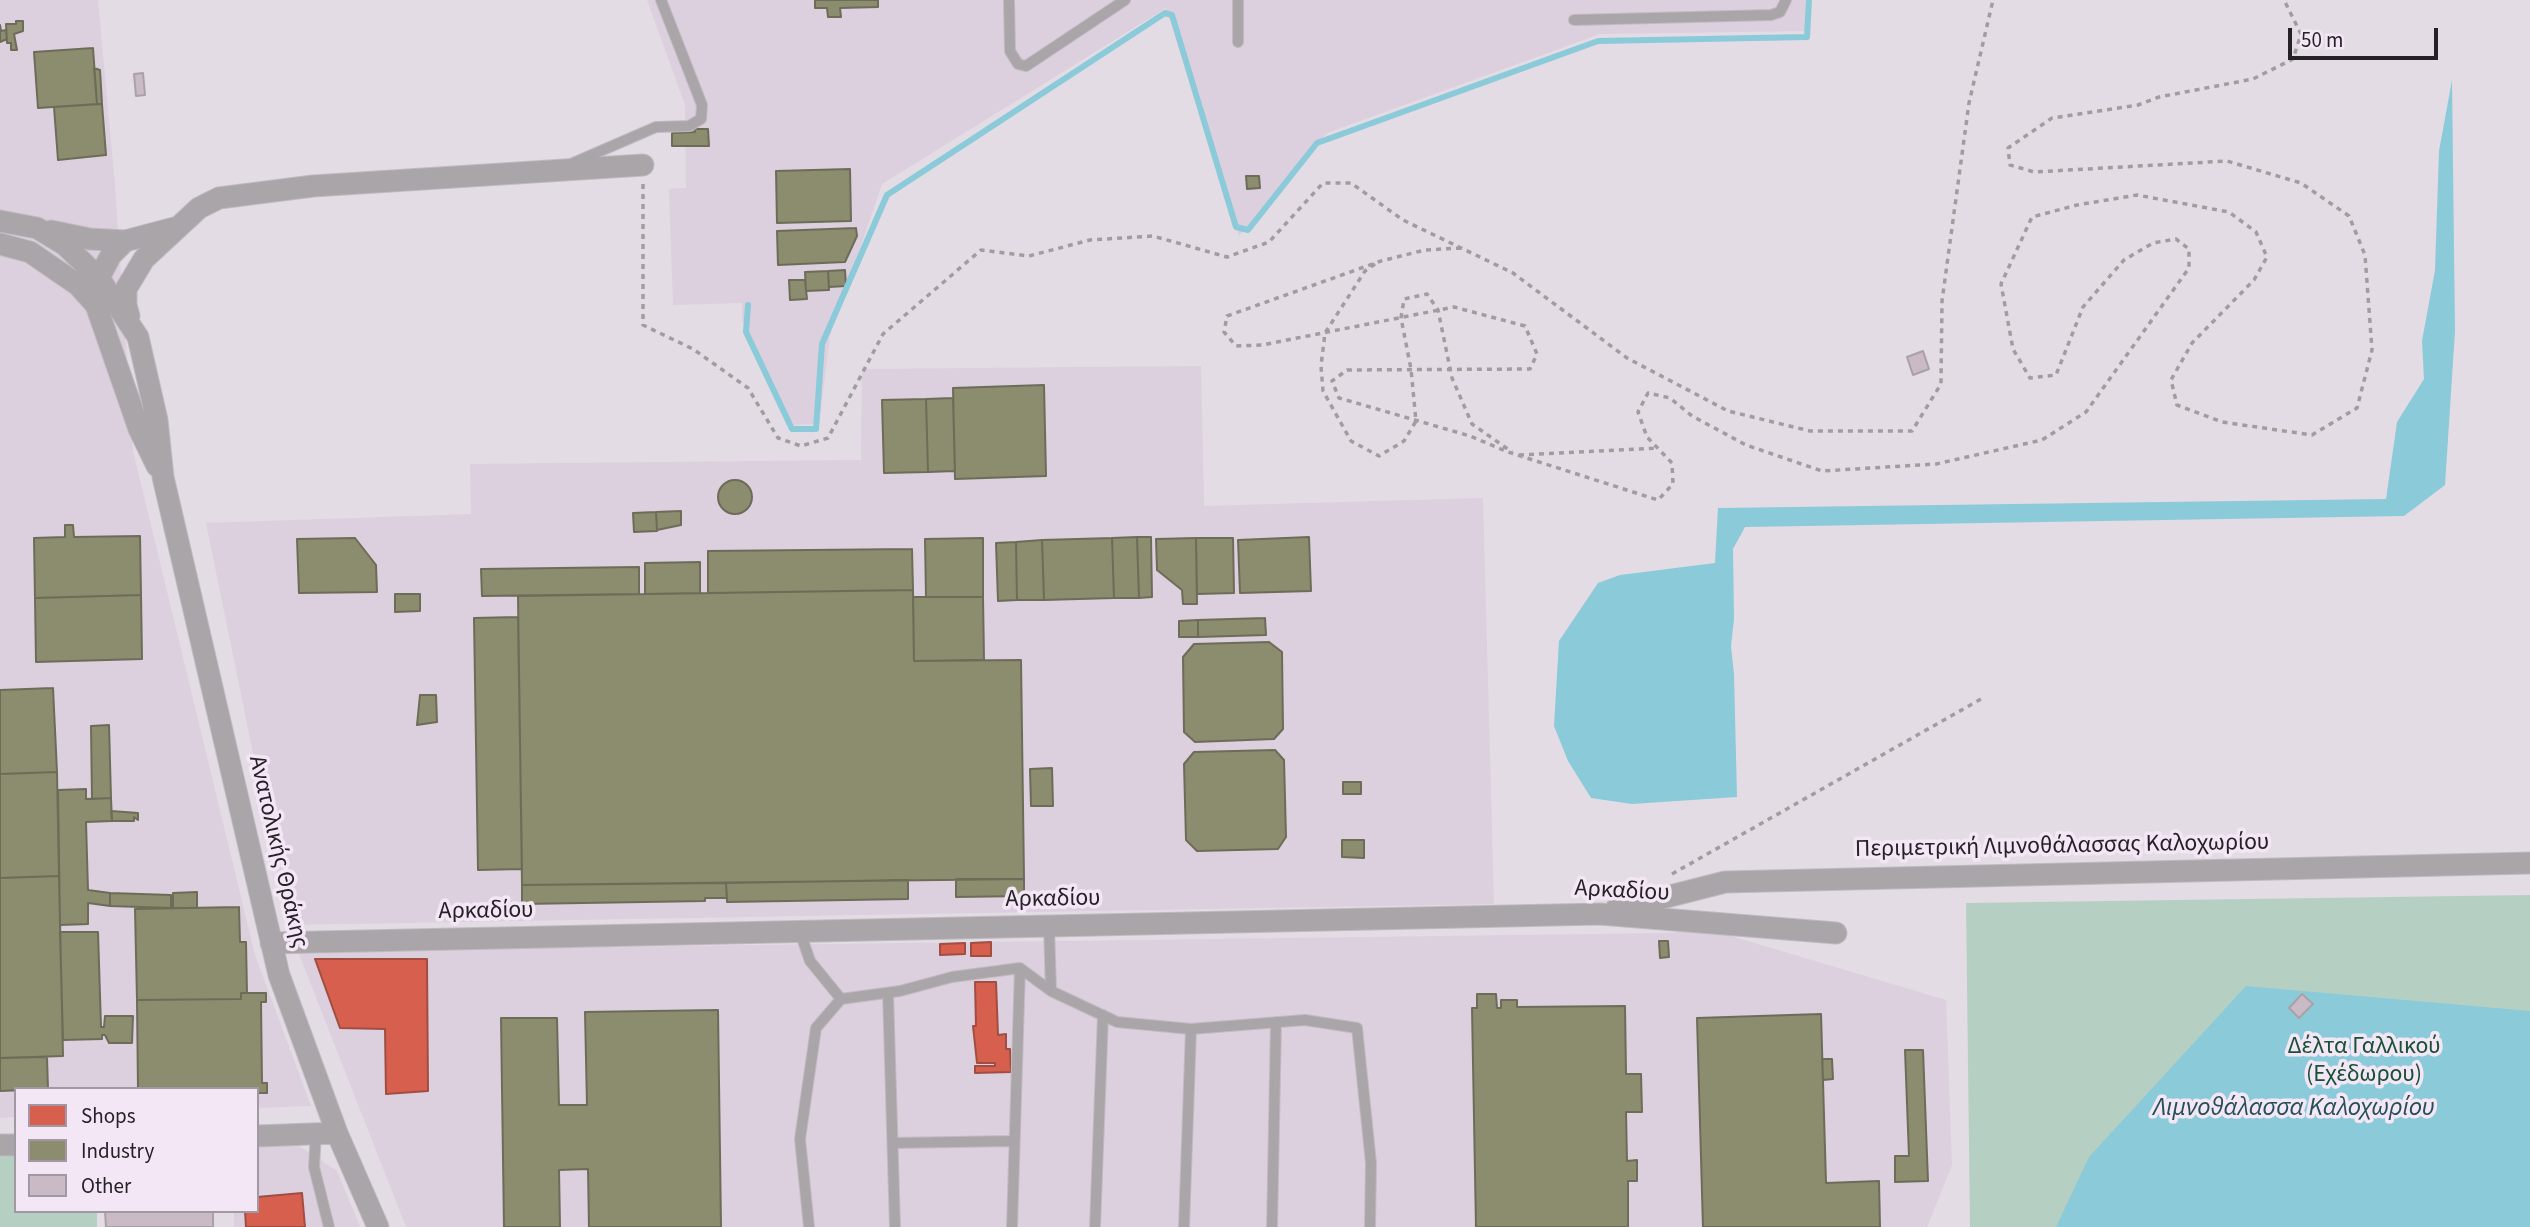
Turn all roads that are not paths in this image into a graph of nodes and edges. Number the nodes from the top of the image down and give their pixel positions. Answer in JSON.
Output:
{"nodes":[{"id":1,"x":661,"y":0,"type":"edge"},
{"id":2,"x":1009,"y":0,"type":"edge"},
{"id":3,"x":1125,"y":0,"type":"edge"},
{"id":4,"x":1238,"y":0,"type":"edge"},
{"id":5,"x":1786,"y":0,"type":"edge"},
{"id":6,"x":1574,"y":20,"type":"dead end"},
{"id":7,"x":1238,"y":42,"type":"dead end"},
{"id":8,"x":643,"y":165,"type":"road end"},
{"id":9,"x":558,"y":170,"type":"junction"},
{"id":10,"x":0,"y":221,"type":"edge"},
{"id":11,"x":37,"y":228,"type":"junction"},
{"id":12,"x":176,"y":228,"type":"junction"},
{"id":13,"x":125,"y":241,"type":"junction"},
{"id":14,"x":0,"y":244,"type":"edge"},
{"id":15,"x":144,"y":259,"type":"junction"},
{"id":16,"x":62,"y":274,"type":"junction"},
{"id":17,"x":99,"y":278,"type":"junction"},
{"id":18,"x":96,"y":305,"type":"junction"},
{"id":19,"x":138,"y":337,"type":"junction"},
{"id":20,"x":163,"y":477,"type":"junction"},
{"id":21,"x":2530,"y":863,"type":"edge"},
{"id":22,"x":1600,"y":914,"type":"junction"},
{"id":23,"x":1049,"y":926,"type":"junction"},
{"id":24,"x":800,"y":932,"type":"junction"},
{"id":25,"x":1836,"y":933,"type":"dead end"},
{"id":26,"x":271,"y":943,"type":"junction"},
{"id":27,"x":1020,"y":968,"type":"junction"},
{"id":28,"x":1051,"y":991,"type":"junction"},
{"id":29,"x":888,"y":993,"type":"junction"},
{"id":30,"x":841,"y":999,"type":"junction"},
{"id":31,"x":1103,"y":1015,"type":"junction"},
{"id":32,"x":1276,"y":1022,"type":"junction"},
{"id":33,"x":1191,"y":1029,"type":"junction"},
{"id":34,"x":326,"y":1133,"type":"junction"},
{"id":35,"x":259,"y":1136,"type":"edge"},
{"id":36,"x":1013,"y":1141,"type":"junction"},
{"id":37,"x":893,"y":1143,"type":"junction"},
{"id":38,"x":329,"y":1227,"type":"edge"},
{"id":39,"x":378,"y":1227,"type":"edge"},
{"id":40,"x":809,"y":1227,"type":"edge"},
{"id":41,"x":895,"y":1227,"type":"edge"},
{"id":42,"x":1013,"y":1227,"type":"edge"},
{"id":43,"x":1095,"y":1227,"type":"edge"},
{"id":44,"x":1184,"y":1227,"type":"edge"},
{"id":45,"x":1272,"y":1227,"type":"edge"},
{"id":46,"x":1370,"y":1227,"type":"edge"}],
"edges":[{"from":1,"to":9,"type":"lane"},
{"from":2,"to":3,"type":"lane"},
{"from":4,"to":7,"type":"lane"},
{"from":5,"to":6,"type":"lane"},
{"from":8,"to":9,"type":"street"},
{"from":9,"to":12,"type":"street"},
{"from":10,"to":11,"type":"street","name":"Ανατολικής Θράκης"},
{"from":11,"to":13,"type":"street"},
{"from":11,"to":17,"type":"street","name":"Ανατολικής Θράκης"},
{"from":12,"to":13,"type":"street"},
{"from":12,"to":15,"type":"street"},
{"from":13,"to":17,"type":"street"},
{"from":14,"to":16,"type":"street","name":"Ανατολικής Θράκης"},
{"from":15,"to":17,"type":"street"},
{"from":15,"to":19,"type":"street"},
{"from":16,"to":17,"type":"street"},
{"from":16,"to":18,"type":"street","name":"Ανατολικής Θράκης"},
{"from":17,"to":18,"type":"street"},
{"from":17,"to":19,"type":"street","name":"Ανατολικής Θράκης"},
{"from":18,"to":20,"type":"street","name":"Ανατολικής Θράκης"},
{"from":19,"to":20,"type":"street","name":"Ανατολικής Θράκης"},
{"from":20,"to":26,"type":"street","name":"Ανατολικής Θράκης"},
{"from":21,"to":22,"type":"street","name":"Περιμετρική Λιμνοθάλασσας Καλοχωρίου"},
{"from":22,"to":23,"type":"street","name":"Αρκαδίου"},
{"from":22,"to":25,"type":"street","name":"Αρκαδίου"},
{"from":23,"to":24,"type":"street","name":"Αρκαδίου"},
{"from":23,"to":28,"type":"lane"},
{"from":24,"to":26,"type":"street","name":"Αρκαδίου"},
{"from":24,"to":30,"type":"lane"},
{"from":26,"to":34,"type":"street","name":"Ανατολικής Θράκης"},
{"from":27,"to":28,"type":"lane"},
{"from":27,"to":29,"type":"lane"},
{"from":27,"to":36,"type":"lane"},
{"from":28,"to":31,"type":"lane"},
{"from":29,"to":30,"type":"lane"},
{"from":29,"to":37,"type":"lane"},
{"from":30,"to":40,"type":"lane"},
{"from":31,"to":33,"type":"lane"},
{"from":31,"to":43,"type":"lane"},
{"from":32,"to":33,"type":"lane"},
{"from":32,"to":45,"type":"lane"},
{"from":32,"to":46,"type":"lane"},
{"from":33,"to":44,"type":"lane"},
{"from":34,"to":35,"type":"street"},
{"from":34,"to":38,"type":"lane"},
{"from":34,"to":39,"type":"street","name":"Ανατολικής Θράκης"},
{"from":36,"to":37,"type":"lane"},
{"from":36,"to":42,"type":"lane"},
{"from":37,"to":41,"type":"lane"}]}
